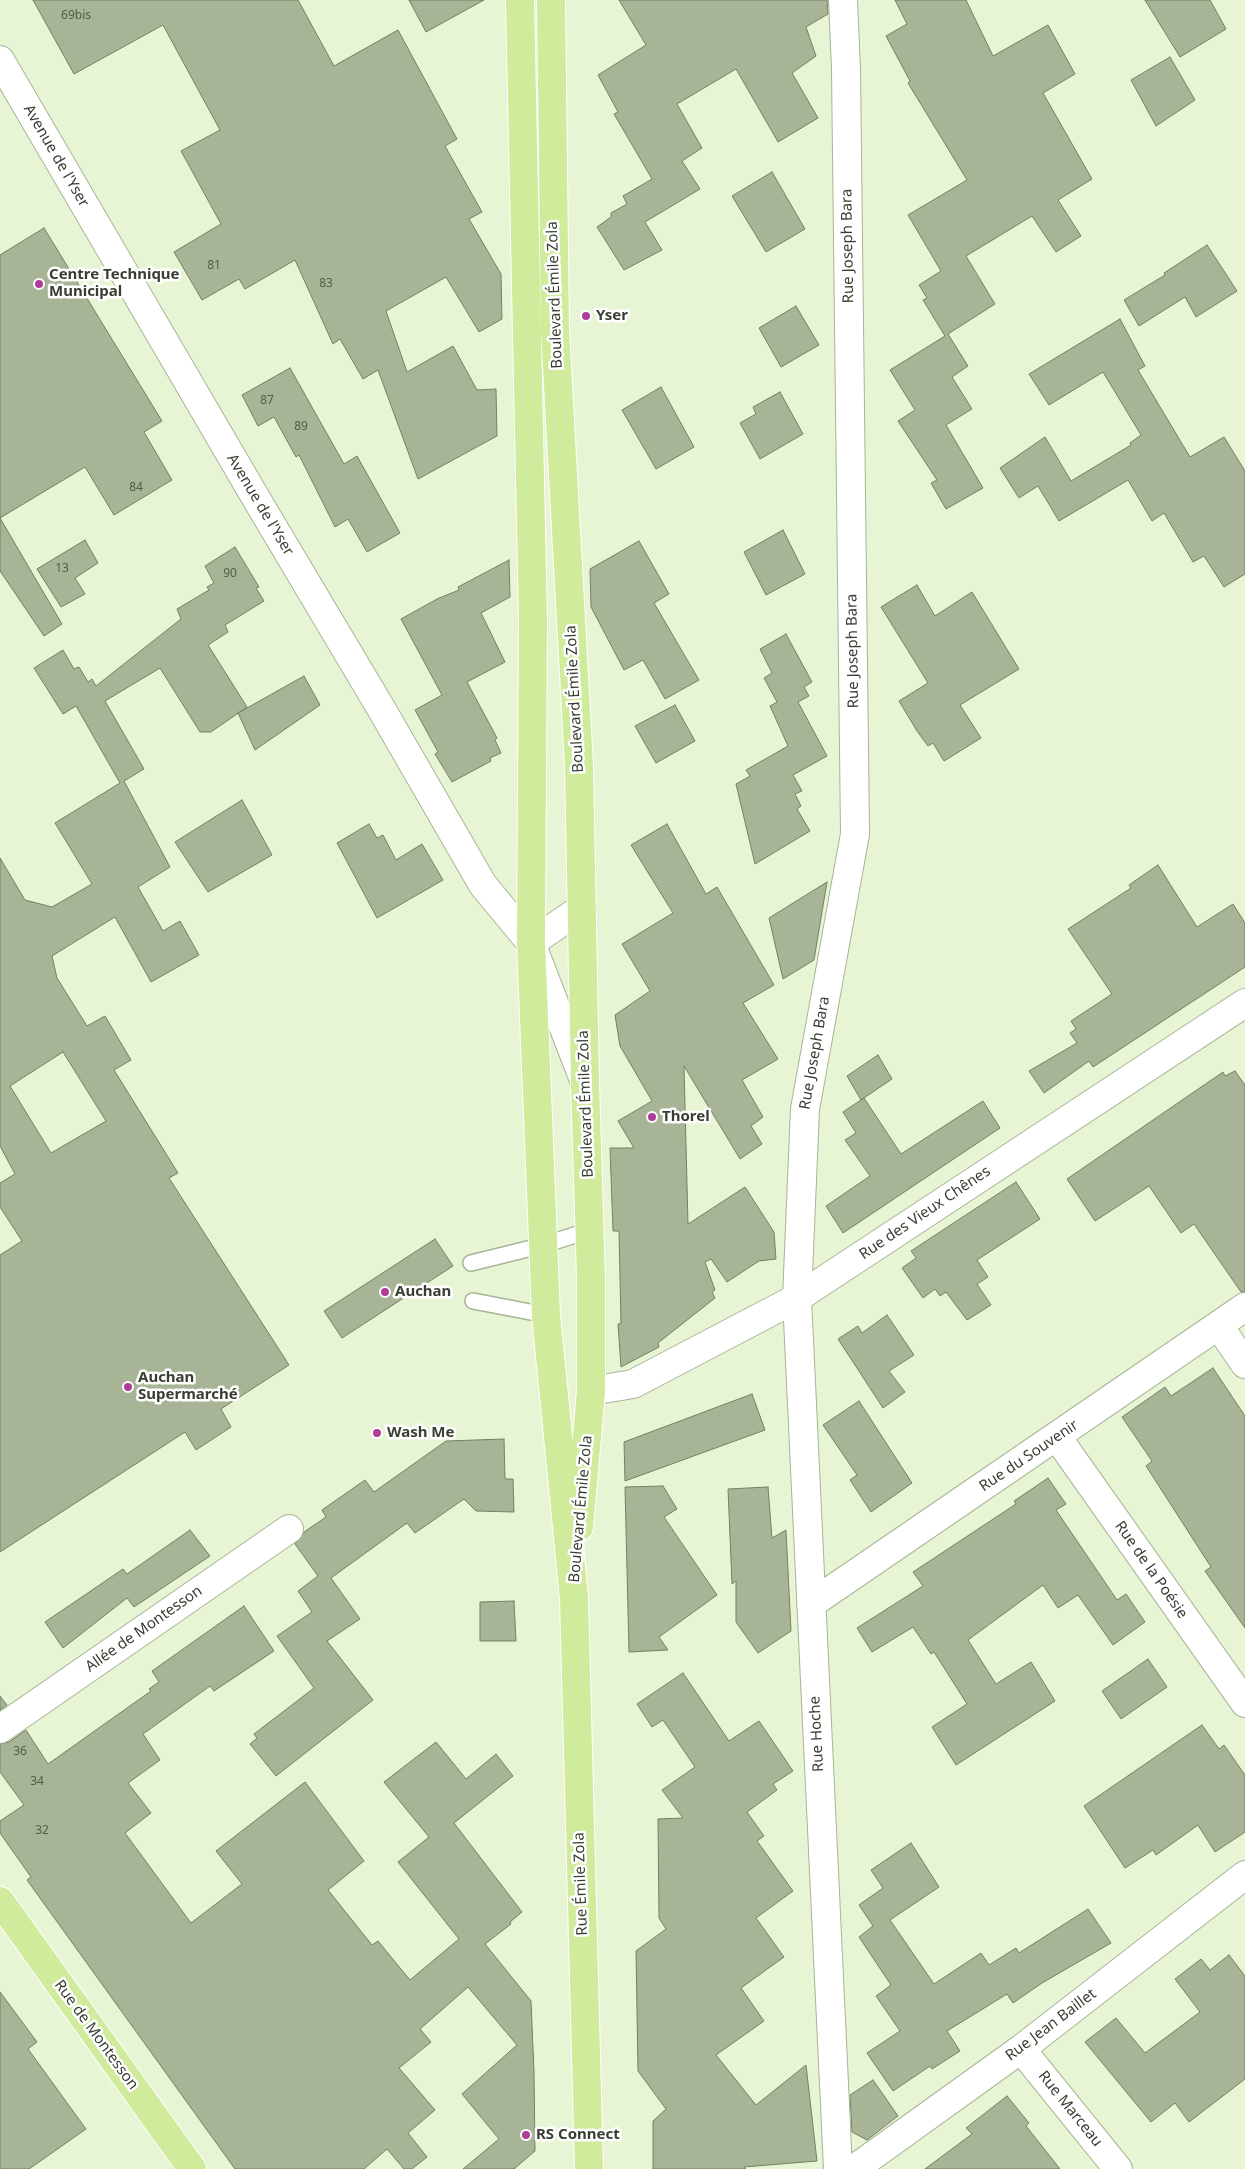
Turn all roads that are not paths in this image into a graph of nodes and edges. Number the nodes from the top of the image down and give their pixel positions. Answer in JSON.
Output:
{"nodes":[{"id":1,"x":520,"y":0,"type":"edge"},
{"id":2,"x":551,"y":0,"type":"edge"},
{"id":3,"x":843,"y":0,"type":"edge"},
{"id":4,"x":0,"y":60,"type":"edge"},
{"id":5,"x":7,"y":87,"type":"edge"},
{"id":6,"x":582,"y":908,"type":"junction"},
{"id":7,"x":531,"y":944,"type":"junction"},
{"id":8,"x":1245,"y":1003,"type":"edge"},
{"id":9,"x":585,"y":1082,"type":"junction"},
{"id":10,"x":590,"y":1230,"type":"junction"},
{"id":11,"x":544,"y":1246,"type":"junction"},
{"id":12,"x":471,"y":1263,"type":"dead end"},
{"id":13,"x":797,"y":1298,"type":"junction"},
{"id":14,"x":473,"y":1301,"type":"dead end"},
{"id":15,"x":1245,"y":1307,"type":"edge"},
{"id":16,"x":546,"y":1316,"type":"junction"},
{"id":17,"x":1218,"y":1326,"type":"junction"},
{"id":18,"x":1245,"y":1364,"type":"edge"},
{"id":19,"x":590,"y":1391,"type":"junction"},
{"id":20,"x":1057,"y":1437,"type":"junction"},
{"id":21,"x":289,"y":1529,"type":"dead end"},
{"id":22,"x":574,"y":1598,"type":"junction"},
{"id":23,"x":811,"y":1604,"type":"junction"},
{"id":24,"x":1245,"y":1703,"type":"edge"},
{"id":25,"x":0,"y":1729,"type":"edge"},
{"id":26,"x":1245,"y":1875,"type":"edge"},
{"id":27,"x":0,"y":1900,"type":"edge"},
{"id":28,"x":1021,"y":2049,"type":"junction"},
{"id":29,"x":192,"y":2169,"type":"edge"},
{"id":30,"x":589,"y":2169,"type":"edge"},
{"id":31,"x":838,"y":2169,"type":"edge"},
{"id":32,"x":854,"y":2169,"type":"edge"},
{"id":33,"x":1118,"y":2169,"type":"edge"}],
"edges":[{"from":1,"to":7,"type":"main road","name":"Boulevard Émile Zola"},
{"from":2,"to":6,"type":"main road","name":"Boulevard Émile Zola"},
{"from":3,"to":13,"type":"street","name":"Rue Joseph Bara"},
{"from":4,"to":5,"type":"street","name":"Avenue de l'Yser"},
{"from":5,"to":7,"type":"street","name":"Avenue de l'Yser"},
{"from":6,"to":7,"type":"street"},
{"from":6,"to":9,"type":"main road","name":"Boulevard Émile Zola"},
{"from":7,"to":9,"type":"street","name":"Avenue de l'Yser"},
{"from":7,"to":11,"type":"main road","name":"Boulevard Émile Zola"},
{"from":8,"to":13,"type":"street","name":"Rue des Vieux Chênes"},
{"from":9,"to":10,"type":"main road","name":"Boulevard Émile Zola"},
{"from":10,"to":11,"type":"lane"},
{"from":10,"to":19,"type":"main road","name":"Boulevard Émile Zola"},
{"from":11,"to":12,"type":"lane"},
{"from":11,"to":16,"type":"main road","name":"Boulevard Émile Zola"},
{"from":13,"to":19,"type":"street","name":"Rue des Vieux Chênes"},
{"from":13,"to":23,"type":"street","name":"Rue Hoche"},
{"from":14,"to":16,"type":"lane"},
{"from":15,"to":17,"type":"street","name":"Rue du Souvenir"},
{"from":16,"to":22,"type":"main road","name":"Boulevard Émile Zola"},
{"from":17,"to":18,"type":"street"},
{"from":17,"to":20,"type":"street","name":"Rue du Souvenir"},
{"from":19,"to":22,"type":"main road","name":"Boulevard Émile Zola"},
{"from":20,"to":23,"type":"street","name":"Rue du Souvenir"},
{"from":20,"to":24,"type":"street","name":"Rue de la Poésie"},
{"from":21,"to":25,"type":"street","name":"Allée de Montesson"},
{"from":22,"to":30,"type":"main road","name":"Rue Émile Zola"},
{"from":23,"to":31,"type":"street","name":"Rue Hoche"},
{"from":26,"to":28,"type":"street","name":"Rue Jean Baillet"},
{"from":27,"to":29,"type":"main road","name":"Rue de Montesson"},
{"from":28,"to":32,"type":"street","name":"Rue Jean Baillet"},
{"from":28,"to":33,"type":"street","name":"Rue Marceau"}]}
